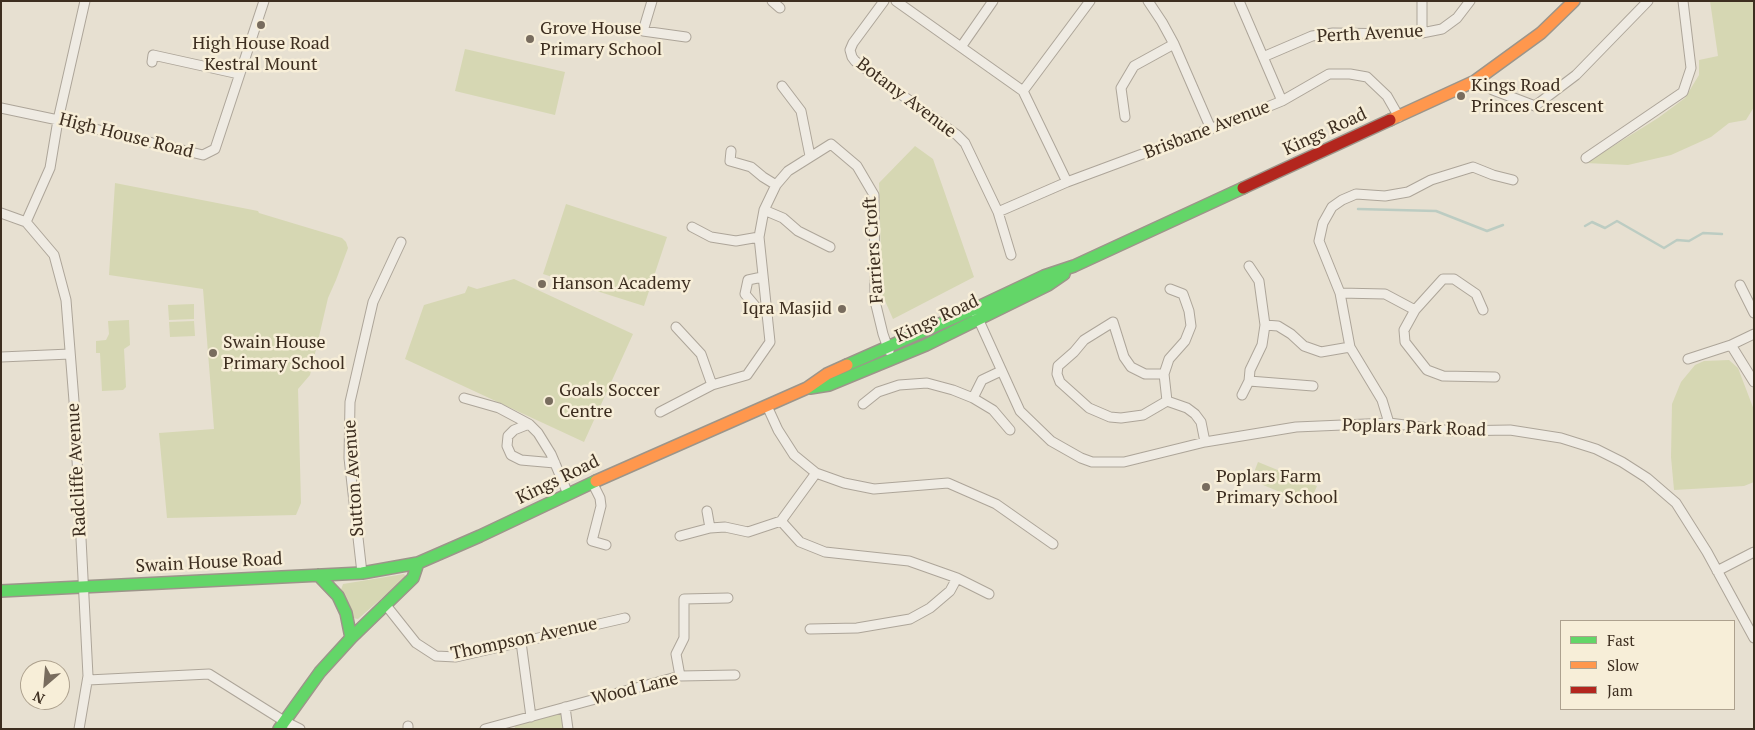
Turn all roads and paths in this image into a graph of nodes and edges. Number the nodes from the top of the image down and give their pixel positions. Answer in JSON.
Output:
{"nodes":[{"id":1,"x":86,"y":1,"type":"edge"},
{"id":2,"x":264,"y":1,"type":"edge"},
{"id":3,"x":652,"y":1,"type":"edge"},
{"id":4,"x":772,"y":1,"type":"edge"},
{"id":5,"x":884,"y":1,"type":"edge"},
{"id":6,"x":896,"y":1,"type":"edge"},
{"id":7,"x":993,"y":1,"type":"edge"},
{"id":8,"x":1090,"y":1,"type":"edge"},
{"id":9,"x":1148,"y":1,"type":"edge"},
{"id":10,"x":1239,"y":1,"type":"edge"},
{"id":11,"x":1422,"y":1,"type":"edge"},
{"id":12,"x":1470,"y":1,"type":"edge"},
{"id":13,"x":1574,"y":1,"type":"edge"},
{"id":14,"x":1648,"y":1,"type":"edge"},
{"id":15,"x":1683,"y":1,"type":"edge"},
{"id":16,"x":780,"y":8,"type":"dead end"},
{"id":17,"x":1422,"y":33,"type":"junction"},
{"id":18,"x":686,"y":37,"type":"dead end"},
{"id":19,"x":1174,"y":44,"type":"junction"},
{"id":20,"x":961,"y":47,"type":"junction"},
{"id":21,"x":1263,"y":57,"type":"junction"},
{"id":22,"x":152,"y":62,"type":"dead end"},
{"id":23,"x":239,"y":74,"type":"junction"},
{"id":24,"x":1475,"y":81,"type":"junction"},
{"id":25,"x":782,"y":86,"type":"dead end"},
{"id":26,"x":1022,"y":90,"type":"junction"},
{"id":27,"x":788,"y":94,"type":"junction"},
{"id":28,"x":1282,"y":101,"type":"junction"},
{"id":29,"x":781,"y":102,"type":"dead end"},
{"id":30,"x":1,"y":108,"type":"edge"},
{"id":31,"x":1124,"y":117,"type":"dead end"},
{"id":32,"x":1399,"y":117,"type":"junction"},
{"id":33,"x":58,"y":120,"type":"junction"},
{"id":34,"x":1211,"y":129,"type":"junction"},
{"id":35,"x":731,"y":151,"type":"dead end"},
{"id":36,"x":810,"y":156,"type":"junction"},
{"id":37,"x":1586,"y":158,"type":"dead end"},
{"id":38,"x":1513,"y":180,"type":"dead end"},
{"id":39,"x":1067,"y":182,"type":"junction"},
{"id":40,"x":776,"y":185,"type":"junction"},
{"id":41,"x":764,"y":210,"type":"junction"},
{"id":42,"x":998,"y":212,"type":"junction"},
{"id":43,"x":1,"y":213,"type":"edge"},
{"id":44,"x":26,"y":222,"type":"junction"},
{"id":45,"x":692,"y":227,"type":"dead end"},
{"id":46,"x":759,"y":237,"type":"junction"},
{"id":47,"x":401,"y":242,"type":"dead end"},
{"id":48,"x":830,"y":247,"type":"dead end"},
{"id":49,"x":1011,"y":255,"type":"dead end"},
{"id":50,"x":1249,"y":266,"type":"dead end"},
{"id":51,"x":762,"y":277,"type":"junction"},
{"id":52,"x":1740,"y":286,"type":"dead end"},
{"id":53,"x":1170,"y":289,"type":"dead end"},
{"id":54,"x":1340,"y":293,"type":"junction"},
{"id":55,"x":756,"y":307,"type":"dead end"},
{"id":56,"x":1415,"y":310,"type":"junction"},
{"id":57,"x":1483,"y":310,"type":"dead end"},
{"id":58,"x":1754,"y":313,"type":"edge"},
{"id":59,"x":977,"y":314,"type":"junction"},
{"id":60,"x":1265,"y":325,"type":"junction"},
{"id":61,"x":676,"y":327,"type":"dead end"},
{"id":62,"x":1754,"y":334,"type":"edge"},
{"id":63,"x":1731,"y":345,"type":"junction"},
{"id":64,"x":887,"y":346,"type":"junction"},
{"id":65,"x":1350,"y":347,"type":"junction"},
{"id":66,"x":70,"y":354,"type":"junction"},
{"id":67,"x":1,"y":358,"type":"edge"},
{"id":68,"x":893,"y":359,"type":"junction"},
{"id":69,"x":1688,"y":359,"type":"dead end"},
{"id":70,"x":1001,"y":372,"type":"junction"},
{"id":71,"x":1164,"y":374,"type":"junction"},
{"id":72,"x":1495,"y":377,"type":"dead end"},
{"id":73,"x":1249,"y":381,"type":"junction"},
{"id":74,"x":1754,"y":382,"type":"edge"},
{"id":75,"x":712,"y":386,"type":"junction"},
{"id":76,"x":1313,"y":386,"type":"dead end"},
{"id":77,"x":807,"y":388,"type":"junction"},
{"id":78,"x":1242,"y":395,"type":"dead end"},
{"id":79,"x":464,"y":398,"type":"dead end"},
{"id":80,"x":973,"y":398,"type":"junction"},
{"id":81,"x":1167,"y":401,"type":"junction"},
{"id":82,"x":863,"y":404,"type":"dead end"},
{"id":83,"x":767,"y":406,"type":"junction"},
{"id":84,"x":660,"y":412,"type":"dead end"},
{"id":85,"x":529,"y":424,"type":"junction"},
{"id":86,"x":1389,"y":424,"type":"junction"},
{"id":87,"x":1010,"y":430,"type":"dead end"},
{"id":88,"x":1205,"y":442,"type":"junction"},
{"id":89,"x":555,"y":463,"type":"junction"},
{"id":90,"x":816,"y":473,"type":"junction"},
{"id":91,"x":592,"y":482,"type":"junction"},
{"id":92,"x":568,"y":494,"type":"junction"},
{"id":93,"x":708,"y":511,"type":"dead end"},
{"id":94,"x":781,"y":521,"type":"junction"},
{"id":95,"x":710,"y":528,"type":"junction"},
{"id":96,"x":680,"y":536,"type":"dead end"},
{"id":97,"x":1053,"y":544,"type":"dead end"},
{"id":98,"x":606,"y":546,"type":"dead end"},
{"id":99,"x":1754,"y":552,"type":"edge"},
{"id":100,"x":418,"y":562,"type":"junction"},
{"id":101,"x":1717,"y":570,"type":"junction"},
{"id":102,"x":362,"y":573,"type":"junction"},
{"id":103,"x":318,"y":575,"type":"junction"},
{"id":104,"x":957,"y":578,"type":"junction"},
{"id":105,"x":84,"y":586,"type":"junction"},
{"id":106,"x":1,"y":591,"type":"edge"},
{"id":107,"x":989,"y":594,"type":"dead end"},
{"id":108,"x":728,"y":598,"type":"dead end"},
{"id":109,"x":385,"y":604,"type":"junction"},
{"id":110,"x":626,"y":618,"type":"dead end"},
{"id":111,"x":810,"y":629,"type":"dead end"},
{"id":112,"x":351,"y":638,"type":"junction"},
{"id":113,"x":1754,"y":638,"type":"edge"},
{"id":114,"x":521,"y":642,"type":"junction"},
{"id":115,"x":735,"y":675,"type":"dead end"},
{"id":116,"x":680,"y":676,"type":"junction"},
{"id":117,"x":88,"y":680,"type":"junction"},
{"id":118,"x":565,"y":707,"type":"junction"},
{"id":119,"x":531,"y":717,"type":"junction"},
{"id":120,"x":282,"y":725,"type":"edge"},
{"id":121,"x":511,"y":726,"type":"edge"},
{"id":122,"x":79,"y":729,"type":"edge"},
{"id":123,"x":300,"y":729,"type":"edge"},
{"id":124,"x":485,"y":729,"type":"edge"},
{"id":125,"x":568,"y":729,"type":"edge"}],
"edges":[{"from":1,"to":33,"type":"street"},
{"from":2,"to":23,"type":"street","name":"High House Road"},
{"from":3,"to":18,"type":"street"},
{"from":4,"to":16,"type":"street"},
{"from":5,"to":42,"type":"street","name":"Botany Avenue"},
{"from":6,"to":20,"type":"street"},
{"from":7,"to":20,"type":"street"},
{"from":8,"to":26,"type":"street"},
{"from":9,"to":19,"type":"street"},
{"from":10,"to":21,"type":"street"},
{"from":11,"to":17,"type":"street"},
{"from":12,"to":17,"type":"street","name":"Perth Avenue"},
{"from":13,"to":24,"type":"street","name":"Kings Road"},
{"from":14,"to":24,"type":"street"},
{"from":15,"to":37,"type":"street"},
{"from":17,"to":21,"type":"street","name":"Perth Avenue"},
{"from":19,"to":31,"type":"street"},
{"from":19,"to":34,"type":"street"},
{"from":20,"to":26,"type":"street"},
{"from":21,"to":28,"type":"street"},
{"from":22,"to":23,"type":"street"},
{"from":23,"to":33,"type":"street","name":"High House Road"},
{"from":24,"to":32,"type":"street","name":"Kings Road"},
{"from":25,"to":27,"type":"street"},
{"from":26,"to":39,"type":"street"},
{"from":27,"to":29,"type":"street"},
{"from":27,"to":36,"type":"street"},
{"from":28,"to":32,"type":"street","name":"Brisbane Avenue"},
{"from":28,"to":34,"type":"street","name":"Brisbane Avenue"},
{"from":30,"to":33,"type":"street","name":"High House Road"},
{"from":32,"to":59,"type":"street","name":"Kings Road"},
{"from":33,"to":44,"type":"street"},
{"from":34,"to":39,"type":"street","name":"Brisbane Avenue"},
{"from":35,"to":40,"type":"street"},
{"from":36,"to":40,"type":"street","name":"Farriers Croft"},
{"from":36,"to":64,"type":"street","name":"Farriers Croft"},
{"from":38,"to":54,"type":"street"},
{"from":39,"to":42,"type":"street","name":"Brisbane Avenue"},
{"from":40,"to":41,"type":"street","name":"Farriers Croft"},
{"from":41,"to":46,"type":"street","name":"Farriers Croft"},
{"from":41,"to":48,"type":"street"},
{"from":42,"to":49,"type":"street","name":"Botany Avenue"},
{"from":43,"to":44,"type":"street"},
{"from":44,"to":66,"type":"street","name":"Radcliffe Avenue"},
{"from":45,"to":46,"type":"street"},
{"from":46,"to":51,"type":"street","name":"Farriers Croft"},
{"from":47,"to":102,"type":"street","name":"Sutton Avenue"},
{"from":50,"to":60,"type":"street"},
{"from":51,"to":55,"type":"street"},
{"from":51,"to":75,"type":"street","name":"Farriers Croft"},
{"from":52,"to":58,"type":"street"},
{"from":53,"to":71,"type":"street"},
{"from":54,"to":56,"type":"street"},
{"from":54,"to":65,"type":"street"},
{"from":56,"to":57,"type":"street"},
{"from":56,"to":72,"type":"street"},
{"from":59,"to":64,"type":"street","name":"Kings Road"},
{"from":59,"to":68,"type":"street","name":"Kings Road"},
{"from":59,"to":70,"type":"street","name":"Poplars Park Road"},
{"from":60,"to":65,"type":"street"},
{"from":60,"to":73,"type":"street"},
{"from":61,"to":75,"type":"street"},
{"from":62,"to":63,"type":"street"},
{"from":63,"to":69,"type":"street"},
{"from":63,"to":74,"type":"street"},
{"from":64,"to":68,"type":"street"},
{"from":64,"to":77,"type":"street","name":"Kings Road"},
{"from":65,"to":86,"type":"street"},
{"from":66,"to":67,"type":"street"},
{"from":66,"to":105,"type":"street","name":"Radcliffe Avenue"},
{"from":68,"to":77,"type":"street","name":"Kings Road"},
{"from":70,"to":80,"type":"street"},
{"from":70,"to":88,"type":"street","name":"Poplars Park Road"},
{"from":71,"to":81,"type":"street"},
{"from":71,"to":81,"type":"street"},
{"from":73,"to":76,"type":"street"},
{"from":73,"to":78,"type":"street"},
{"from":75,"to":84,"type":"street","name":"Farriers Croft"},
{"from":77,"to":83,"type":"street","name":"Kings Road"},
{"from":79,"to":85,"type":"street"},
{"from":80,"to":82,"type":"street"},
{"from":80,"to":87,"type":"street"},
{"from":81,"to":88,"type":"street"},
{"from":83,"to":90,"type":"street"},
{"from":83,"to":91,"type":"street","name":"Kings Road"},
{"from":85,"to":89,"type":"street"},
{"from":85,"to":89,"type":"street"},
{"from":86,"to":88,"type":"street","name":"Poplars Park Road"},
{"from":86,"to":101,"type":"street","name":"Poplars Park Road"},
{"from":89,"to":92,"type":"street"},
{"from":90,"to":94,"type":"street"},
{"from":90,"to":97,"type":"street"},
{"from":91,"to":92,"type":"street","name":"Kings Road"},
{"from":91,"to":98,"type":"street"},
{"from":92,"to":100,"type":"street","name":"Kings Road"},
{"from":93,"to":95,"type":"street"},
{"from":94,"to":95,"type":"street"},
{"from":94,"to":104,"type":"street"},
{"from":95,"to":96,"type":"street"},
{"from":99,"to":101,"type":"street"},
{"from":100,"to":102,"type":"street","name":"Swain House Road"},
{"from":100,"to":109,"type":"street"},
{"from":101,"to":113,"type":"street","name":"Poplars Park Road"},
{"from":102,"to":103,"type":"street","name":"Swain House Road"},
{"from":103,"to":105,"type":"street","name":"Swain House Road"},
{"from":103,"to":112,"type":"street"},
{"from":104,"to":107,"type":"street"},
{"from":104,"to":111,"type":"street"},
{"from":105,"to":106,"type":"street","name":"Swain House Road"},
{"from":105,"to":117,"type":"street","name":"Radcliffe Avenue"},
{"from":108,"to":116,"type":"street"},
{"from":109,"to":112,"type":"street"},
{"from":109,"to":114,"type":"street","name":"Thompson Avenue"},
{"from":110,"to":114,"type":"street","name":"Thompson Avenue"},
{"from":112,"to":120,"type":"street"},
{"from":114,"to":119,"type":"street"},
{"from":115,"to":116,"type":"street","name":"Wood Lane"},
{"from":116,"to":118,"type":"street","name":"Wood Lane"},
{"from":117,"to":120,"type":"street"},
{"from":117,"to":122,"type":"street","name":"Radcliffe Avenue"},
{"from":118,"to":119,"type":"street","name":"Wood Lane"},
{"from":118,"to":125,"type":"street"},
{"from":119,"to":121,"type":"street","name":"Wood Lane"},
{"from":120,"to":123,"type":"street"},
{"from":121,"to":124,"type":"street","name":"Wood Lane"}]}
